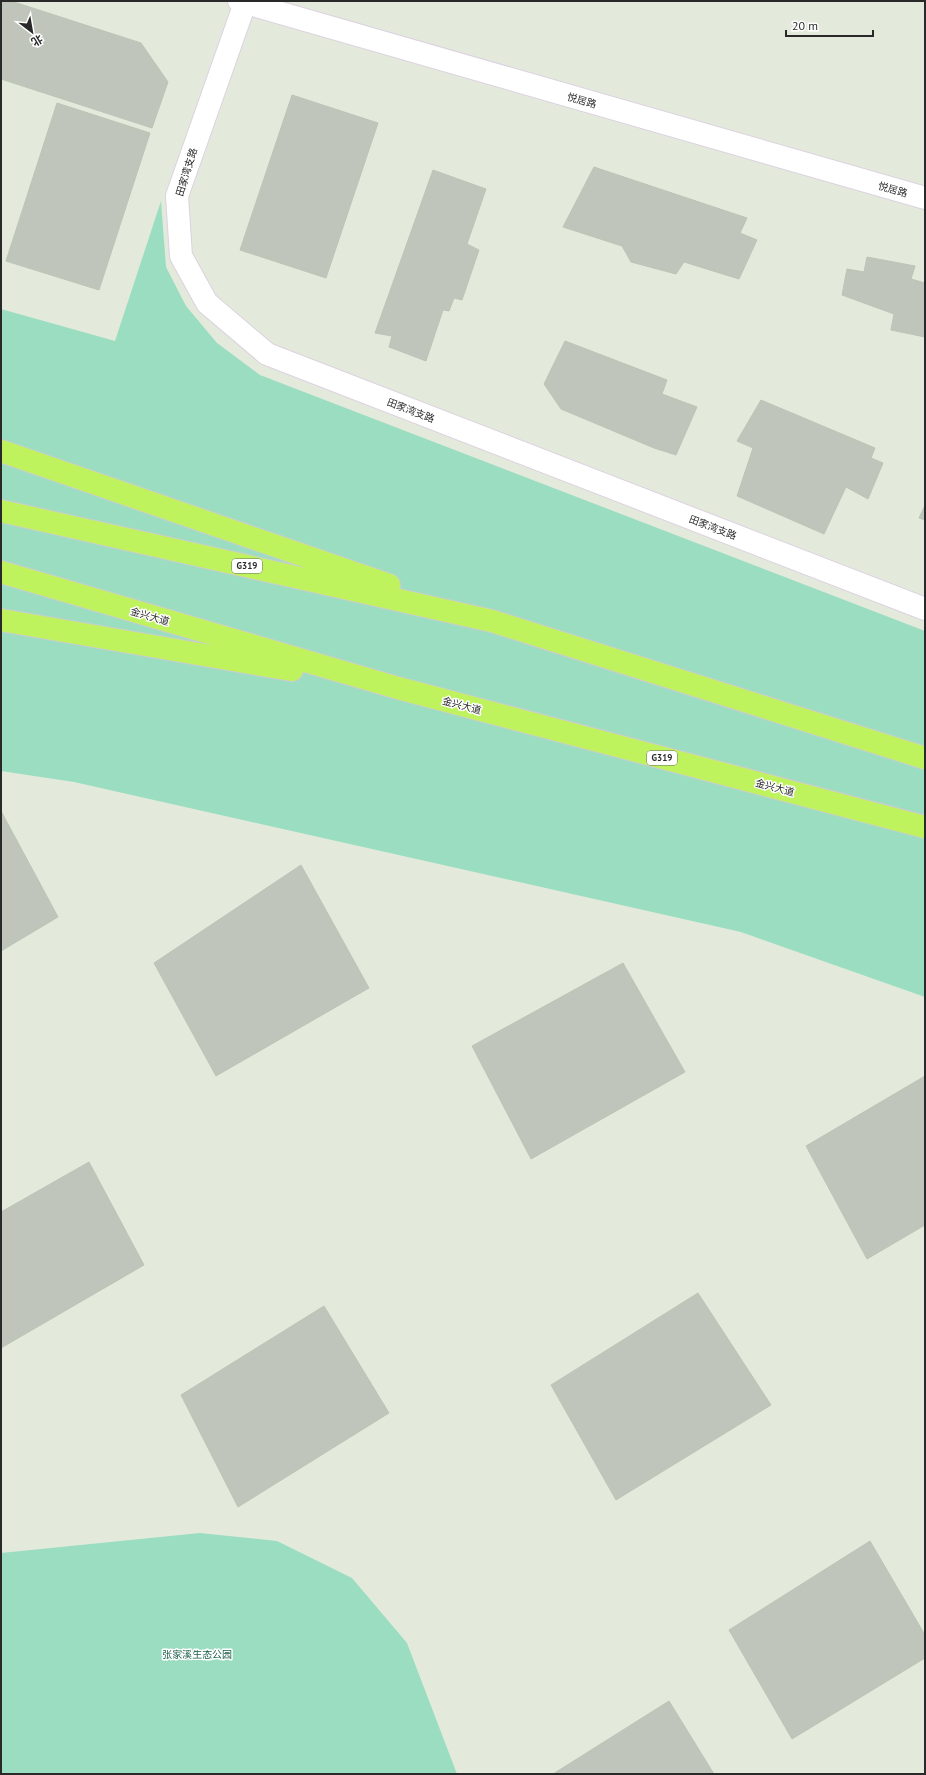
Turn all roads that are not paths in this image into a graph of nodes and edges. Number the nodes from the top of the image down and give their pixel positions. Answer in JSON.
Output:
{"nodes":[{"id":1,"x":243,"y":2,"type":"edge"},
{"id":2,"x":925,"y":198,"type":"edge"},
{"id":3,"x":1,"y":451,"type":"edge"},
{"id":4,"x":1,"y":510,"type":"edge"},
{"id":5,"x":1,"y":572,"type":"edge"},
{"id":6,"x":925,"y":609,"type":"edge"},
{"id":7,"x":1,"y":620,"type":"edge"},
{"id":8,"x":492,"y":621,"type":"junction"},
{"id":9,"x":398,"y":688,"type":"junction"},
{"id":10,"x":925,"y":758,"type":"edge"},
{"id":11,"x":925,"y":827,"type":"edge"}],
"edges":[{"from":1,"to":2,"type":"street","name":"悦居路"},
{"from":1,"to":6,"type":"street","name":"田家湾支路"},
{"from":3,"to":8,"type":"highway"},
{"from":4,"to":8,"type":"highway","number":"G319"},
{"from":5,"to":9,"type":"highway","name":"金兴大道","number":"G319"},
{"from":7,"to":9,"type":"highway"},
{"from":8,"to":10,"type":"highway","number":"G319"},
{"from":9,"to":11,"type":"highway","name":"金兴大道","number":"G319"}]}
